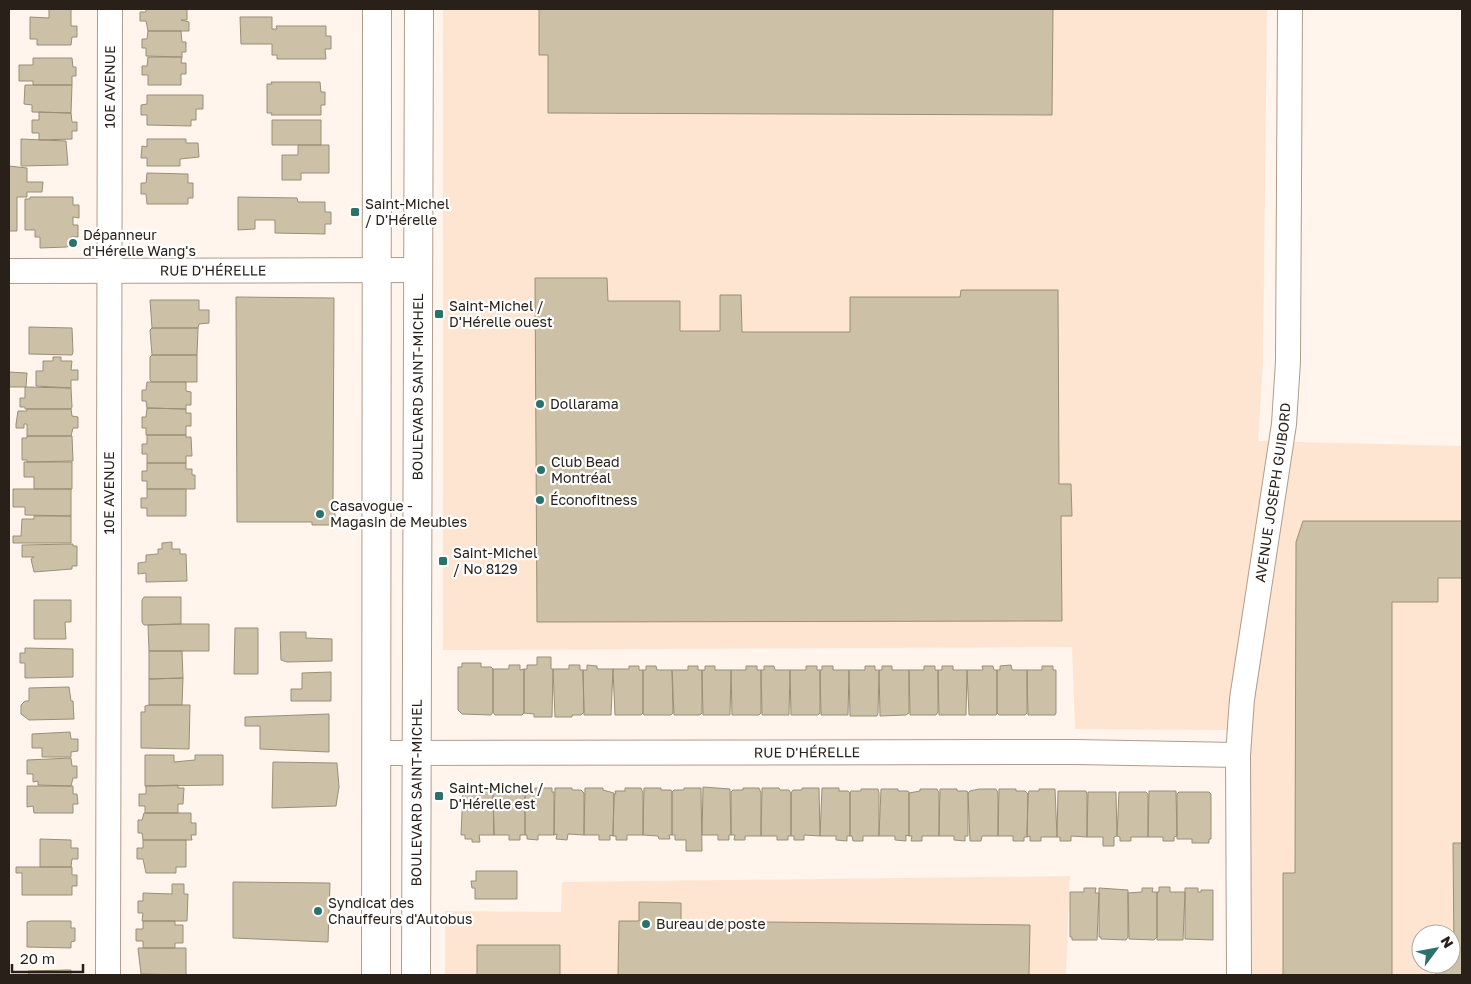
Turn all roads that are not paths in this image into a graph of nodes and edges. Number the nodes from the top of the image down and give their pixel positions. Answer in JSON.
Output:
{"nodes":[{"id":1,"x":110,"y":9,"type":"edge"},
{"id":2,"x":377,"y":9,"type":"edge"},
{"id":3,"x":419,"y":9,"type":"edge"},
{"id":4,"x":1290,"y":9,"type":"edge"},
{"id":5,"x":109,"y":270,"type":"junction"},
{"id":6,"x":377,"y":270,"type":"junction"},
{"id":7,"x":418,"y":270,"type":"junction"},
{"id":8,"x":9,"y":271,"type":"edge"},
{"id":9,"x":376,"y":754,"type":"junction"},
{"id":10,"x":417,"y":754,"type":"junction"},
{"id":11,"x":1238,"y":755,"type":"junction"},
{"id":12,"x":108,"y":975,"type":"edge"},
{"id":13,"x":376,"y":975,"type":"edge"},
{"id":14,"x":416,"y":975,"type":"edge"},
{"id":15,"x":1239,"y":975,"type":"edge"}],
"edges":[{"from":1,"to":5,"type":"street","name":"10E AVENUE"},
{"from":2,"to":6,"type":"main road"},
{"from":3,"to":7,"type":"main road","name":"BOULEVARD SAINT-MICHEL"},
{"from":4,"to":11,"type":"street","name":"AVENUE JOSEPH GUIBORD"},
{"from":5,"to":6,"type":"street","name":"RUE D'HÉRELLE"},
{"from":5,"to":8,"type":"street","name":"RUE D'HÉRELLE"},
{"from":5,"to":12,"type":"street","name":"10E AVENUE"},
{"from":6,"to":7,"type":"street","name":"RUE D'HÉRELLE"},
{"from":6,"to":9,"type":"main road"},
{"from":7,"to":10,"type":"main road","name":"BOULEVARD SAINT-MICHEL"},
{"from":9,"to":10,"type":"street","name":"RUE D'HÉRELLE"},
{"from":9,"to":13,"type":"main road"},
{"from":10,"to":11,"type":"street","name":"RUE D'HÉRELLE"},
{"from":10,"to":14,"type":"main road","name":"BOULEVARD SAINT-MICHEL"},
{"from":11,"to":15,"type":"street","name":"AVENUE JOSEPH GUIBORD"}]}
